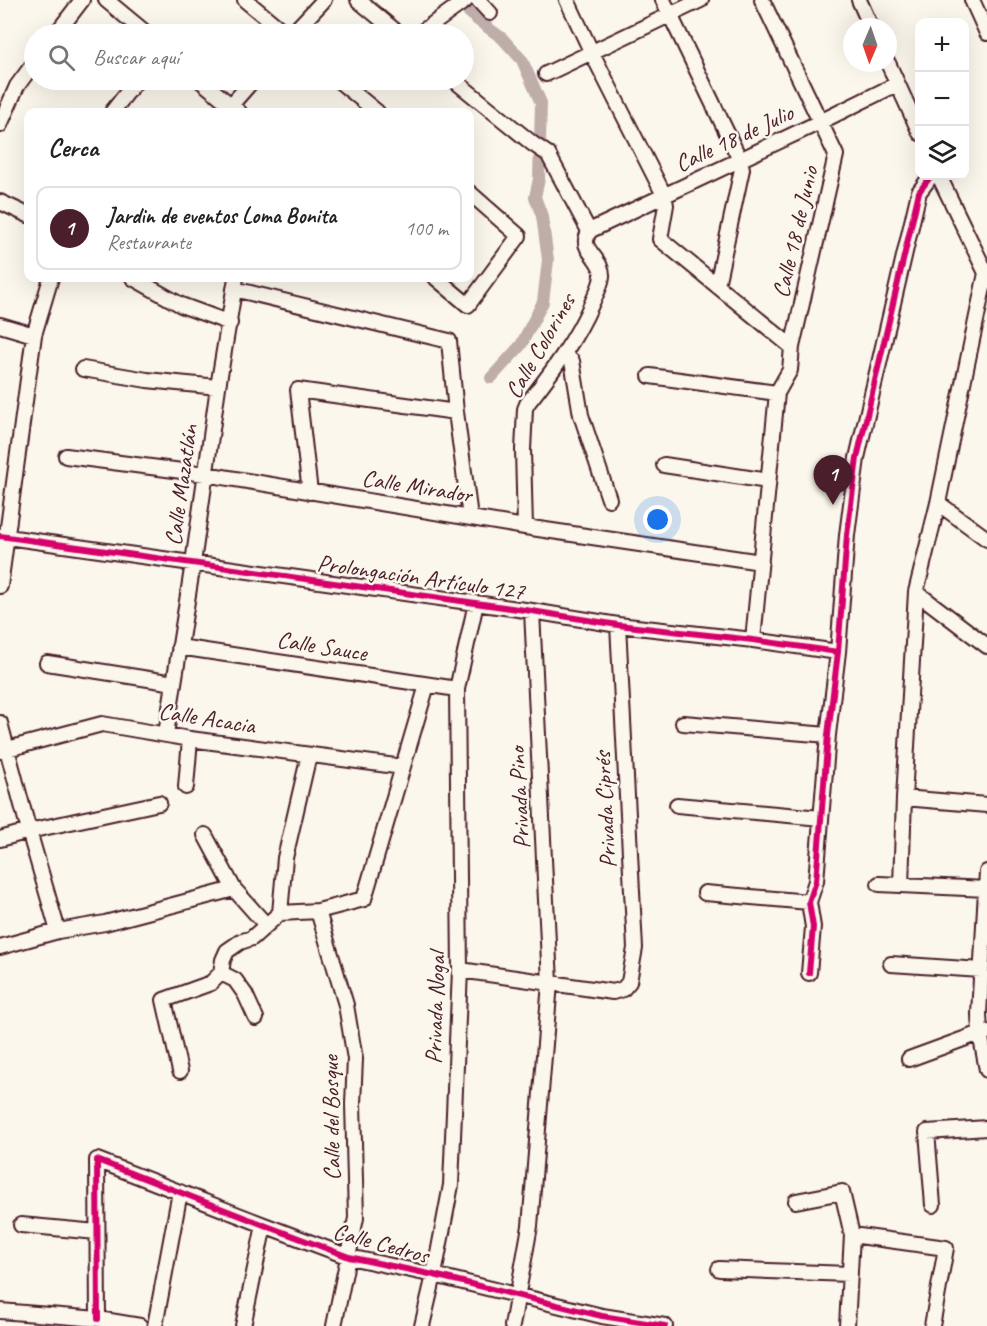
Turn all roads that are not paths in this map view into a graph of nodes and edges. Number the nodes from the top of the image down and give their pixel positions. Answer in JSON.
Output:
{"nodes":[{"id":1,"x":82,"y":0,"type":"edge"},
{"id":2,"x":106,"y":0,"type":"edge"},
{"id":3,"x":245,"y":0,"type":"edge"},
{"id":4,"x":324,"y":0,"type":"edge"},
{"id":5,"x":358,"y":0,"type":"edge"},
{"id":6,"x":466,"y":0,"type":"edge"},
{"id":7,"x":477,"y":0,"type":"edge"},
{"id":8,"x":567,"y":0,"type":"edge"},
{"id":9,"x":663,"y":0,"type":"edge"},
{"id":10,"x":701,"y":0,"type":"edge"},
{"id":11,"x":762,"y":0,"type":"edge"},
{"id":12,"x":859,"y":0,"type":"edge"},
{"id":13,"x":972,"y":0,"type":"edge"},
{"id":14,"x":490,"y":14,"type":"dead end"},
{"id":15,"x":670,"y":15,"type":"junction"},
{"id":16,"x":867,"y":18,"type":"edge"},
{"id":17,"x":64,"y":24,"type":"edge"},
{"id":18,"x":135,"y":24,"type":"edge"},
{"id":19,"x":274,"y":24,"type":"edge"},
{"id":20,"x":301,"y":24,"type":"edge"},
{"id":21,"x":387,"y":24,"type":"edge"},
{"id":22,"x":433,"y":24,"type":"edge"},
{"id":23,"x":987,"y":33,"type":"edge"},
{"id":24,"x":591,"y":51,"type":"junction"},
{"id":25,"x":892,"y":72,"type":"edge"},
{"id":26,"x":546,"y":74,"type":"dead end"},
{"id":27,"x":24,"y":77,"type":"edge"},
{"id":28,"x":897,"y":84,"type":"junction"},
{"id":29,"x":129,"y":90,"type":"edge"},
{"id":30,"x":211,"y":90,"type":"edge"},
{"id":31,"x":246,"y":90,"type":"edge"},
{"id":32,"x":351,"y":90,"type":"edge"},
{"id":33,"x":466,"y":90,"type":"edge"},
{"id":34,"x":115,"y":108,"type":"edge"},
{"id":35,"x":230,"y":108,"type":"edge"},
{"id":36,"x":233,"y":108,"type":"edge"},
{"id":37,"x":371,"y":108,"type":"edge"},
{"id":38,"x":820,"y":122,"type":"junction"},
{"id":39,"x":0,"y":125,"type":"edge"},
{"id":40,"x":917,"y":126,"type":"edge"},
{"id":41,"x":740,"y":160,"type":"junction"},
{"id":42,"x":928,"y":180,"type":"edge"},
{"id":43,"x":941,"y":180,"type":"edge"},
{"id":44,"x":664,"y":195,"type":"junction"},
{"id":45,"x":474,"y":197,"type":"edge"},
{"id":46,"x":0,"y":202,"type":"edge"},
{"id":47,"x":24,"y":213,"type":"edge"},
{"id":48,"x":590,"y":231,"type":"junction"},
{"id":49,"x":987,"y":274,"type":"edge"},
{"id":50,"x":50,"y":282,"type":"edge"},
{"id":51,"x":142,"y":282,"type":"edge"},
{"id":52,"x":441,"y":282,"type":"edge"},
{"id":53,"x":235,"y":283,"type":"edge"},
{"id":54,"x":717,"y":285,"type":"junction"},
{"id":55,"x":230,"y":323,"type":"junction"},
{"id":56,"x":0,"y":325,"type":"edge"},
{"id":57,"x":34,"y":335,"type":"junction"},
{"id":58,"x":792,"y":347,"type":"junction"},
{"id":59,"x":564,"y":355,"type":"junction"},
{"id":60,"x":83,"y":369,"type":"dead end"},
{"id":61,"x":650,"y":376,"type":"dead end"},
{"id":62,"x":218,"y":387,"type":"junction"},
{"id":63,"x":777,"y":393,"type":"junction"},
{"id":64,"x":456,"y":412,"type":"junction"},
{"id":65,"x":66,"y":456,"type":"dead end"},
{"id":66,"x":664,"y":465,"type":"dead end"},
{"id":67,"x":205,"y":474,"type":"junction"},
{"id":68,"x":768,"y":481,"type":"junction"},
{"id":69,"x":310,"y":492,"type":"junction"},
{"id":70,"x":609,"y":499,"type":"dead end"},
{"id":71,"x":938,"y":503,"type":"junction"},
{"id":72,"x":470,"y":517,"type":"junction"},
{"id":73,"x":525,"y":526,"type":"junction"},
{"id":74,"x":3,"y":537,"type":"edge"},
{"id":75,"x":987,"y":539,"type":"edge"},
{"id":76,"x":761,"y":562,"type":"junction"},
{"id":77,"x":193,"y":563,"type":"junction"},
{"id":78,"x":0,"y":586,"type":"edge"},
{"id":79,"x":916,"y":592,"type":"junction"},
{"id":80,"x":476,"y":603,"type":"junction"},
{"id":81,"x":532,"y":611,"type":"junction"},
{"id":82,"x":618,"y":625,"type":"junction"},
{"id":83,"x":753,"y":640,"type":"junction"},
{"id":84,"x":179,"y":646,"type":"junction"},
{"id":85,"x":987,"y":646,"type":"edge"},
{"id":86,"x":838,"y":652,"type":"junction"},
{"id":87,"x":47,"y":663,"type":"dead end"},
{"id":88,"x":174,"y":683,"type":"junction"},
{"id":89,"x":427,"y":685,"type":"junction"},
{"id":90,"x":457,"y":689,"type":"junction"},
{"id":91,"x":0,"y":723,"type":"edge"},
{"id":92,"x":683,"y":723,"type":"dead end"},
{"id":93,"x":166,"y":734,"type":"junction"},
{"id":94,"x":828,"y":735,"type":"junction"},
{"id":95,"x":190,"y":738,"type":"junction"},
{"id":96,"x":3,"y":750,"type":"edge"},
{"id":97,"x":309,"y":755,"type":"junction"},
{"id":98,"x":403,"y":768,"type":"junction"},
{"id":99,"x":186,"y":787,"type":"dead end"},
{"id":100,"x":904,"y":798,"type":"junction"},
{"id":101,"x":159,"y":803,"type":"dead end"},
{"id":102,"x":987,"y":805,"type":"edge"},
{"id":103,"x":677,"y":806,"type":"dead end"},
{"id":104,"x":821,"y":818,"type":"junction"},
{"id":105,"x":28,"y":831,"type":"junction"},
{"id":106,"x":205,"y":836,"type":"dead end"},
{"id":107,"x":0,"y":839,"type":"edge"},
{"id":108,"x":987,"y":872,"type":"edge"},
{"id":109,"x":879,"y":884,"type":"dead end"},
{"id":110,"x":901,"y":885,"type":"junction"},
{"id":111,"x":234,"y":889,"type":"junction"},
{"id":112,"x":986,"y":889,"type":"edge"},
{"id":113,"x":705,"y":893,"type":"dead end"},
{"id":114,"x":809,"y":902,"type":"junction"},
{"id":115,"x":318,"y":911,"type":"junction"},
{"id":116,"x":280,"y":913,"type":"junction"},
{"id":117,"x":266,"y":925,"type":"junction"},
{"id":118,"x":58,"y":931,"type":"junction"},
{"id":119,"x":0,"y":947,"type":"edge"},
{"id":120,"x":891,"y":964,"type":"dead end"},
{"id":121,"x":460,"y":970,"type":"junction"},
{"id":122,"x":981,"y":970,"type":"junction"},
{"id":123,"x":221,"y":973,"type":"junction"},
{"id":124,"x":809,"y":973,"type":"dead end"},
{"id":125,"x":550,"y":983,"type":"junction"},
{"id":126,"x":256,"y":1018,"type":"dead end"},
{"id":127,"x":984,"y":1032,"type":"edge"},
{"id":128,"x":909,"y":1059,"type":"dead end"},
{"id":129,"x":987,"y":1070,"type":"edge"},
{"id":130,"x":180,"y":1071,"type":"dead end"},
{"id":131,"x":987,"y":1128,"type":"edge"},
{"id":132,"x":180,"y":1192,"type":"junction"},
{"id":133,"x":796,"y":1201,"type":"dead end"},
{"id":134,"x":933,"y":1205,"type":"dead end"},
{"id":135,"x":21,"y":1225,"type":"dead end"},
{"id":136,"x":264,"y":1225,"type":"junction"},
{"id":137,"x":97,"y":1232,"type":"junction"},
{"id":138,"x":852,"y":1235,"type":"junction"},
{"id":139,"x":349,"y":1257,"type":"junction"},
{"id":140,"x":719,"y":1269,"type":"dead end"},
{"id":141,"x":849,"y":1274,"type":"junction"},
{"id":142,"x":434,"y":1275,"type":"junction"},
{"id":143,"x":518,"y":1296,"type":"junction"},
{"id":144,"x":0,"y":1311,"type":"edge"},
{"id":145,"x":98,"y":1319,"type":"junction"},
{"id":146,"x":601,"y":1321,"type":"edge"},
{"id":147,"x":140,"y":1326,"type":"edge"},
{"id":148,"x":155,"y":1326,"type":"edge"},
{"id":149,"x":243,"y":1326,"type":"edge"},
{"id":150,"x":334,"y":1326,"type":"edge"},
{"id":151,"x":422,"y":1326,"type":"edge"},
{"id":152,"x":512,"y":1326,"type":"edge"},
{"id":153,"x":665,"y":1326,"type":"edge"},
{"id":154,"x":847,"y":1326,"type":"edge"},
{"id":155,"x":932,"y":1326,"type":"edge"}],
"edges":[{"from":1,"to":17,"type":"street"},
{"from":2,"to":18,"type":"street"},
{"from":3,"to":19,"type":"street"},
{"from":4,"to":20,"type":"street"},
{"from":5,"to":21,"type":"street"},
{"from":6,"to":22,"type":"street"},
{"from":7,"to":14,"type":"street"},
{"from":8,"to":24,"type":"street"},
{"from":9,"to":15,"type":"street"},
{"from":10,"to":15,"type":"street"},
{"from":11,"to":38,"type":"street","name":"Calle 18 de Junio"},
{"from":12,"to":16,"type":"street"},
{"from":13,"to":23,"type":"street"},
{"from":15,"to":24,"type":"street"},
{"from":15,"to":41,"type":"street"},
{"from":24,"to":26,"type":"street"},
{"from":24,"to":44,"type":"street"},
{"from":25,"to":28,"type":"street"},
{"from":27,"to":39,"type":"street"},
{"from":28,"to":38,"type":"street","name":"Calle 18 de Julio"},
{"from":28,"to":40,"type":"street"},
{"from":29,"to":34,"type":"street"},
{"from":30,"to":35,"type":"street"},
{"from":31,"to":36,"type":"street"},
{"from":32,"to":37,"type":"street"},
{"from":33,"to":48,"type":"street"},
{"from":38,"to":41,"type":"street","name":"Calle 18 de Julio"},
{"from":38,"to":58,"type":"street","name":"Calle 18 de Junio"},
{"from":41,"to":44,"type":"street","name":"Calle 18 de Julio"},
{"from":41,"to":54,"type":"street"},
{"from":42,"to":86,"type":"street"},
{"from":43,"to":49,"type":"street"},
{"from":44,"to":48,"type":"street","name":"Calle 18 de Julio"},
{"from":44,"to":54,"type":"street"},
{"from":45,"to":52,"type":"street"},
{"from":46,"to":47,"type":"street"},
{"from":48,"to":59,"type":"street","name":"Calle Colorines"},
{"from":49,"to":71,"type":"street"},
{"from":50,"to":57,"type":"street"},
{"from":51,"to":55,"type":"street"},
{"from":53,"to":55,"type":"street","name":"Calle Mazatlán"},
{"from":53,"to":64,"type":"street"},
{"from":54,"to":58,"type":"street"},
{"from":55,"to":62,"type":"street","name":"Calle Mazatlán"},
{"from":56,"to":57,"type":"street"},
{"from":57,"to":74,"type":"street"},
{"from":58,"to":63,"type":"street","name":"Calle 18 de Junio"},
{"from":59,"to":70,"type":"street"},
{"from":59,"to":73,"type":"street","name":"Calle Colorines"},
{"from":60,"to":62,"type":"street"},
{"from":61,"to":63,"type":"street"},
{"from":62,"to":67,"type":"street","name":"Calle Mazatlán"},
{"from":63,"to":68,"type":"street"},
{"from":64,"to":69,"type":"street"},
{"from":64,"to":72,"type":"street"},
{"from":65,"to":67,"type":"street","name":"Calle Mirador"},
{"from":66,"to":68,"type":"street"},
{"from":67,"to":69,"type":"street","name":"Calle Mirador"},
{"from":67,"to":77,"type":"street","name":"Calle Mazatlán"},
{"from":68,"to":76,"type":"street"},
{"from":69,"to":72,"type":"street","name":"Calle Mirador"},
{"from":71,"to":75,"type":"street"},
{"from":71,"to":79,"type":"street"},
{"from":72,"to":73,"type":"street","name":"Calle Mirador"},
{"from":73,"to":76,"type":"street","name":"Calle Mirador"},
{"from":74,"to":77,"type":"street","name":"Prolongación Artículo 127"},
{"from":74,"to":78,"type":"street"},
{"from":76,"to":83,"type":"street"},
{"from":77,"to":80,"type":"street","name":"Prolongación Artículo 127"},
{"from":77,"to":84,"type":"street","name":"Calle Mazatlán"},
{"from":79,"to":85,"type":"street"},
{"from":79,"to":100,"type":"street"},
{"from":80,"to":81,"type":"street","name":"Prolongación Artículo 127"},
{"from":80,"to":90,"type":"street","name":"Privada Nogal"},
{"from":81,"to":82,"type":"street","name":"Prolongación Artículo 127"},
{"from":81,"to":125,"type":"street","name":"Privada Pino"},
{"from":82,"to":83,"type":"street","name":"Prolongación Artículo 127"},
{"from":82,"to":125,"type":"street","name":"Privada Ciprés"},
{"from":83,"to":86,"type":"street","name":"Prolongación Artículo 127"},
{"from":84,"to":88,"type":"street","name":"Calle Mazatlán"},
{"from":84,"to":89,"type":"street","name":"Calle Sauce"},
{"from":86,"to":94,"type":"street"},
{"from":87,"to":88,"type":"street"},
{"from":88,"to":93,"type":"street","name":"Calle Mazatlán"},
{"from":89,"to":90,"type":"street","name":"Calle Sauce"},
{"from":89,"to":98,"type":"street"},
{"from":90,"to":121,"type":"street","name":"Privada Nogal"},
{"from":91,"to":96,"type":"street"},
{"from":92,"to":94,"type":"street"},
{"from":93,"to":95,"type":"street","name":"Calle Acacia"},
{"from":93,"to":96,"type":"street","name":"Calle Acacia"},
{"from":94,"to":104,"type":"street"},
{"from":95,"to":97,"type":"street","name":"Calle Acacia"},
{"from":95,"to":99,"type":"street"},
{"from":96,"to":105,"type":"street"},
{"from":97,"to":98,"type":"street","name":"Calle Acacia"},
{"from":97,"to":116,"type":"street"},
{"from":98,"to":115,"type":"street"},
{"from":100,"to":102,"type":"street"},
{"from":100,"to":110,"type":"street"},
{"from":101,"to":105,"type":"street"},
{"from":103,"to":104,"type":"street"},
{"from":104,"to":114,"type":"street"},
{"from":105,"to":107,"type":"street"},
{"from":105,"to":118,"type":"street"},
{"from":106,"to":111,"type":"street"},
{"from":108,"to":112,"type":"street"},
{"from":109,"to":110,"type":"street"},
{"from":110,"to":112,"type":"street"},
{"from":111,"to":117,"type":"street"},
{"from":111,"to":118,"type":"street"},
{"from":112,"to":122,"type":"street"},
{"from":113,"to":114,"type":"street"},
{"from":114,"to":124,"type":"street"},
{"from":115,"to":116,"type":"street"},
{"from":115,"to":139,"type":"street","name":"Calle del Bosque"},
{"from":116,"to":117,"type":"street"},
{"from":117,"to":123,"type":"street"},
{"from":118,"to":119,"type":"street"},
{"from":120,"to":122,"type":"street"},
{"from":121,"to":125,"type":"street"},
{"from":121,"to":142,"type":"street","name":"Privada Nogal"},
{"from":122,"to":127,"type":"street"},
{"from":123,"to":126,"type":"street"},
{"from":123,"to":130,"type":"street"},
{"from":125,"to":143,"type":"street","name":"Privada Pino"},
{"from":127,"to":128,"type":"street"},
{"from":127,"to":129,"type":"street"},
{"from":131,"to":134,"type":"street"},
{"from":132,"to":136,"type":"street","name":"Calle Cedros"},
{"from":132,"to":137,"type":"street","name":"Calle Cedros"},
{"from":132,"to":148,"type":"street"},
{"from":133,"to":138,"type":"street"},
{"from":135,"to":137,"type":"street"},
{"from":136,"to":139,"type":"street","name":"Calle Cedros"},
{"from":136,"to":149,"type":"street"},
{"from":137,"to":145,"type":"street"},
{"from":138,"to":141,"type":"street"},
{"from":138,"to":155,"type":"street"},
{"from":139,"to":142,"type":"street","name":"Calle Cedros"},
{"from":139,"to":150,"type":"street","name":"Calle del Bosque"},
{"from":140,"to":141,"type":"street"},
{"from":141,"to":154,"type":"street"},
{"from":142,"to":143,"type":"street","name":"Calle Cedros"},
{"from":142,"to":151,"type":"street","name":"Privada Nogal"},
{"from":143,"to":146,"type":"street","name":"Calle Cedros"},
{"from":143,"to":152,"type":"street","name":"Privada Pino"},
{"from":144,"to":145,"type":"street"},
{"from":145,"to":147,"type":"street"},
{"from":146,"to":153,"type":"street","name":"Calle Cedros"}]}
